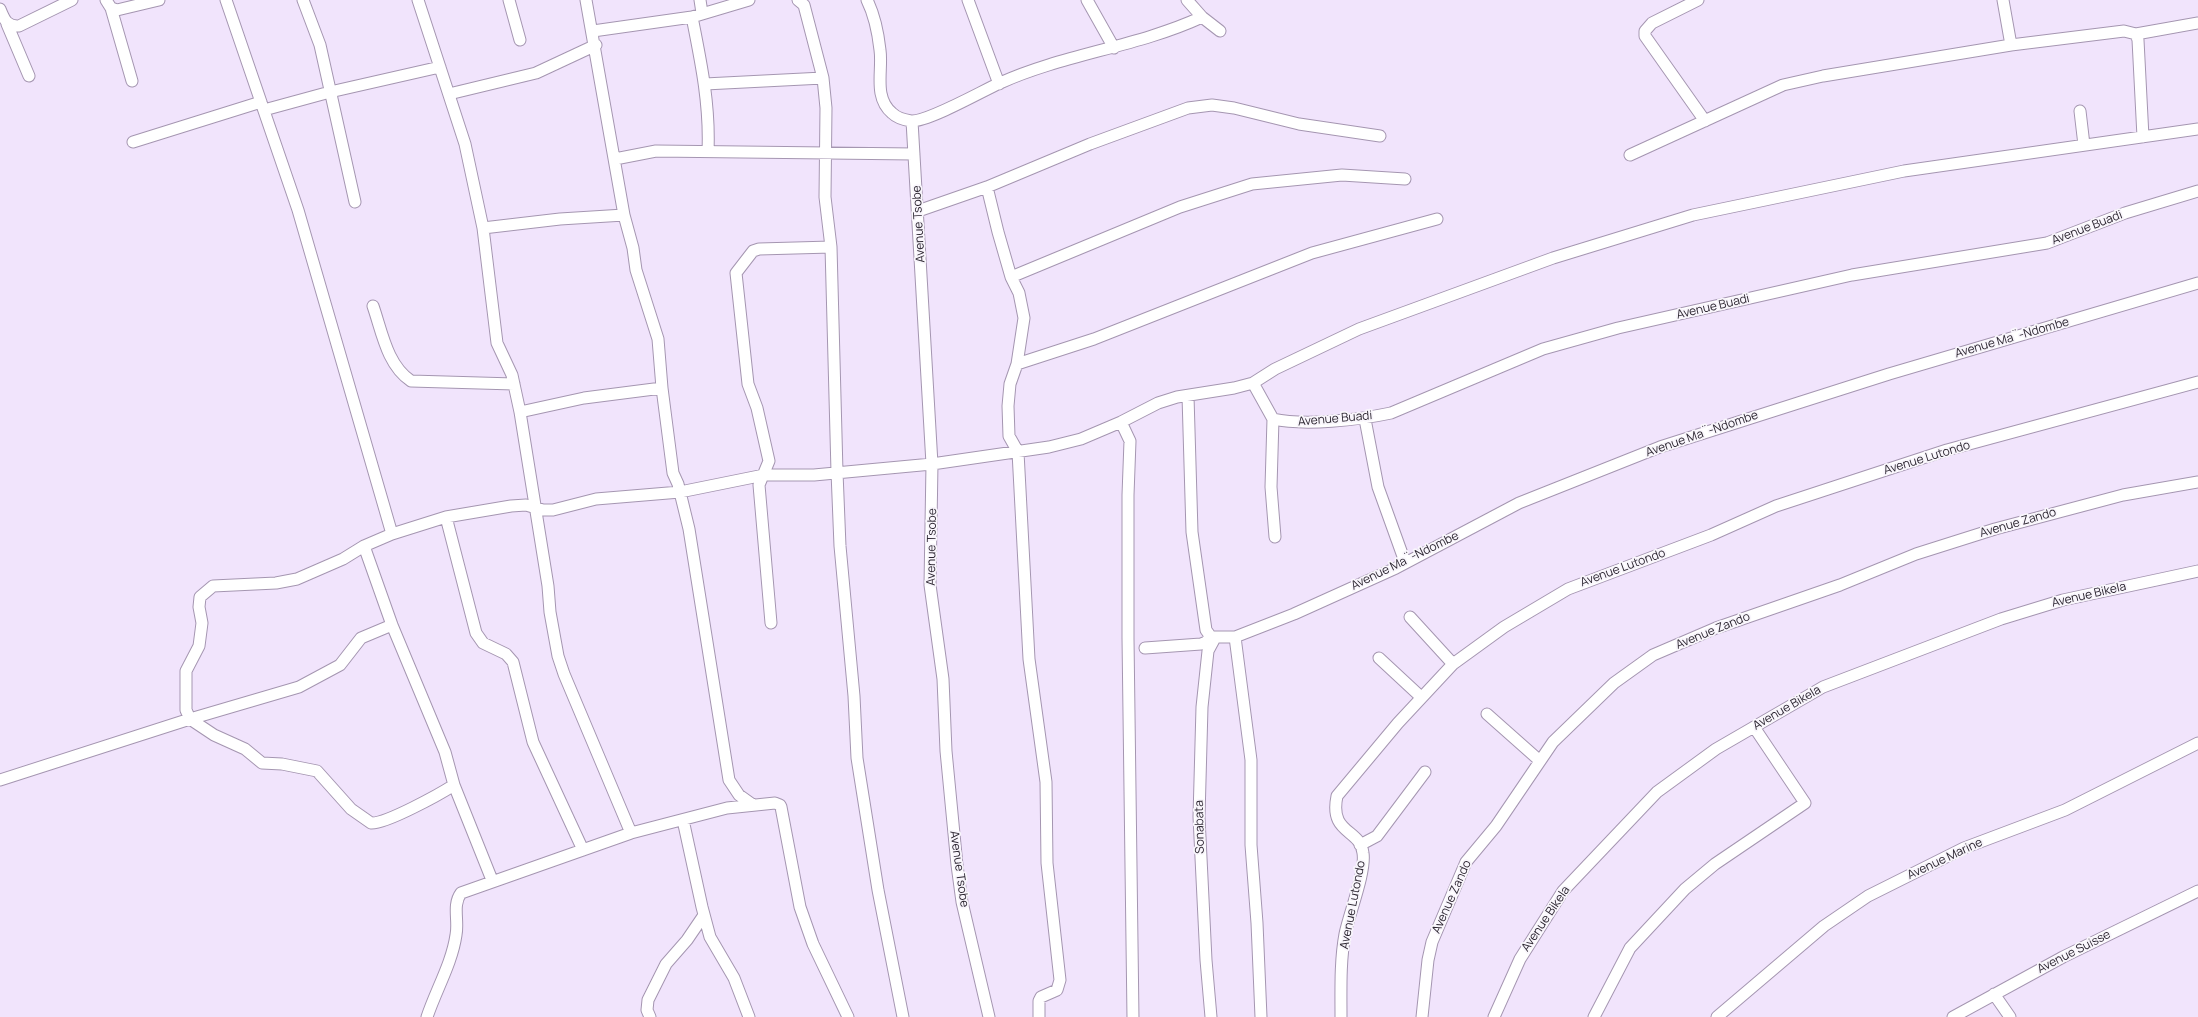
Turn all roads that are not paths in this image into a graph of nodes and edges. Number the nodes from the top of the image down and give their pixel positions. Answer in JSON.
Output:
{"nodes":[{"id":1,"x":72,"y":0,"type":"edge"},
{"id":2,"x":159,"y":0,"type":"edge"},
{"id":3,"x":226,"y":0,"type":"edge"},
{"id":4,"x":303,"y":0,"type":"edge"},
{"id":5,"x":418,"y":0,"type":"edge"},
{"id":6,"x":508,"y":0,"type":"edge"},
{"id":7,"x":586,"y":0,"type":"edge"},
{"id":8,"x":700,"y":0,"type":"edge"},
{"id":9,"x":749,"y":0,"type":"edge"},
{"id":10,"x":798,"y":0,"type":"edge"},
{"id":11,"x":867,"y":0,"type":"edge"},
{"id":12,"x":968,"y":0,"type":"edge"},
{"id":13,"x":1087,"y":0,"type":"edge"},
{"id":14,"x":1187,"y":0,"type":"edge"},
{"id":15,"x":1698,"y":0,"type":"edge"},
{"id":16,"x":2003,"y":0,"type":"edge"},
{"id":17,"x":1685,"y":2,"type":"edge"},
{"id":18,"x":109,"y":4,"type":"edge"},
{"id":19,"x":0,"y":9,"type":"edge"},
{"id":20,"x":697,"y":15,"type":"junction"},
{"id":21,"x":1202,"y":17,"type":"junction"},
{"id":22,"x":2198,"y":23,"type":"edge"},
{"id":23,"x":7,"y":24,"type":"junction"},
{"id":24,"x":593,"y":30,"type":"junction"},
{"id":25,"x":1220,"y":31,"type":"dead end"},
{"id":26,"x":2136,"y":34,"type":"junction"},
{"id":27,"x":520,"y":40,"type":"dead end"},
{"id":28,"x":596,"y":45,"type":"junction"},
{"id":29,"x":2011,"y":45,"type":"junction"},
{"id":30,"x":1114,"y":48,"type":"junction"},
{"id":31,"x":440,"y":67,"type":"junction"},
{"id":32,"x":29,"y":76,"type":"dead end"},
{"id":33,"x":823,"y":78,"type":"junction"},
{"id":34,"x":132,"y":81,"type":"dead end"},
{"id":35,"x":706,"y":84,"type":"junction"},
{"id":36,"x":999,"y":84,"type":"junction"},
{"id":37,"x":330,"y":92,"type":"junction"},
{"id":38,"x":449,"y":94,"type":"junction"},
{"id":39,"x":263,"y":106,"type":"junction"},
{"id":40,"x":2080,"y":111,"type":"dead end"},
{"id":41,"x":1705,"y":120,"type":"junction"},
{"id":42,"x":912,"y":121,"type":"junction"},
{"id":43,"x":2198,"y":129,"type":"edge"},
{"id":44,"x":1380,"y":136,"type":"dead end"},
{"id":45,"x":2143,"y":137,"type":"junction"},
{"id":46,"x":133,"y":142,"type":"dead end"},
{"id":47,"x":2084,"y":145,"type":"junction"},
{"id":48,"x":708,"y":151,"type":"junction"},
{"id":49,"x":824,"y":153,"type":"junction"},
{"id":50,"x":914,"y":154,"type":"junction"},
{"id":51,"x":1630,"y":155,"type":"dead end"},
{"id":52,"x":615,"y":159,"type":"junction"},
{"id":53,"x":1405,"y":179,"type":"dead end"},
{"id":54,"x":988,"y":187,"type":"junction"},
{"id":55,"x":2198,"y":192,"type":"edge"},
{"id":56,"x":355,"y":202,"type":"dead end"},
{"id":57,"x":918,"y":211,"type":"junction"},
{"id":58,"x":624,"y":215,"type":"junction"},
{"id":59,"x":1437,"y":219,"type":"dead end"},
{"id":60,"x":483,"y":228,"type":"junction"},
{"id":61,"x":831,"y":247,"type":"junction"},
{"id":62,"x":1011,"y":277,"type":"junction"},
{"id":63,"x":2198,"y":282,"type":"edge"},
{"id":64,"x":373,"y":306,"type":"dead end"},
{"id":65,"x":1017,"y":364,"type":"junction"},
{"id":66,"x":2198,"y":382,"type":"edge"},
{"id":67,"x":1252,"y":383,"type":"junction"},
{"id":68,"x":514,"y":384,"type":"junction"},
{"id":69,"x":662,"y":388,"type":"junction"},
{"id":70,"x":1188,"y":396,"type":"junction"},
{"id":71,"x":520,"y":412,"type":"junction"},
{"id":72,"x":1273,"y":419,"type":"junction"},
{"id":73,"x":1364,"y":419,"type":"junction"},
{"id":74,"x":1121,"y":422,"type":"junction"},
{"id":75,"x":1018,"y":452,"type":"junction"},
{"id":76,"x":932,"y":464,"type":"junction"},
{"id":77,"x":837,"y":472,"type":"junction"},
{"id":78,"x":764,"y":475,"type":"junction"},
{"id":79,"x":2198,"y":482,"type":"edge"},
{"id":80,"x":680,"y":492,"type":"junction"},
{"id":81,"x":537,"y":508,"type":"junction"},
{"id":82,"x":446,"y":517,"type":"junction"},
{"id":83,"x":392,"y":534,"type":"junction"},
{"id":84,"x":1275,"y":537,"type":"dead end"},
{"id":85,"x":364,"y":546,"type":"junction"},
{"id":86,"x":1405,"y":562,"type":"junction"},
{"id":87,"x":2198,"y":571,"type":"edge"},
{"id":88,"x":1410,"y":617,"type":"dead end"},
{"id":89,"x":771,"y":622,"type":"dead end"},
{"id":90,"x":392,"y":625,"type":"junction"},
{"id":91,"x":1213,"y":638,"type":"junction"},
{"id":92,"x":1231,"y":638,"type":"junction"},
{"id":93,"x":1145,"y":648,"type":"dead end"},
{"id":94,"x":1378,"y":658,"type":"dead end"},
{"id":95,"x":1453,"y":664,"type":"junction"},
{"id":96,"x":1421,"y":697,"type":"junction"},
{"id":97,"x":1487,"y":714,"type":"dead end"},
{"id":98,"x":190,"y":719,"type":"junction"},
{"id":99,"x":1754,"y":727,"type":"junction"},
{"id":100,"x":2198,"y":743,"type":"edge"},
{"id":101,"x":1540,"y":760,"type":"junction"},
{"id":102,"x":1425,"y":772,"type":"dead end"},
{"id":103,"x":0,"y":780,"type":"edge"},
{"id":104,"x":454,"y":785,"type":"junction"},
{"id":105,"x":732,"y":786,"type":"junction"},
{"id":106,"x":753,"y":806,"type":"junction"},
{"id":107,"x":727,"y":808,"type":"junction"},
{"id":108,"x":683,"y":820,"type":"junction"},
{"id":109,"x":631,"y":832,"type":"junction"},
{"id":110,"x":1360,"y":845,"type":"junction"},
{"id":111,"x":583,"y":850,"type":"junction"},
{"id":112,"x":492,"y":880,"type":"junction"},
{"id":113,"x":2198,"y":892,"type":"edge"},
{"id":114,"x":704,"y":915,"type":"junction"},
{"id":115,"x":1994,"y":994,"type":"junction"},
{"id":116,"x":427,"y":1017,"type":"edge"},
{"id":117,"x":650,"y":1017,"type":"edge"},
{"id":118,"x":749,"y":1017,"type":"edge"},
{"id":119,"x":848,"y":1017,"type":"edge"},
{"id":120,"x":903,"y":1017,"type":"edge"},
{"id":121,"x":989,"y":1017,"type":"edge"},
{"id":122,"x":1039,"y":1017,"type":"edge"},
{"id":123,"x":1132,"y":1017,"type":"edge"},
{"id":124,"x":1211,"y":1017,"type":"edge"},
{"id":125,"x":1261,"y":1017,"type":"edge"},
{"id":126,"x":1341,"y":1017,"type":"edge"},
{"id":127,"x":1422,"y":1017,"type":"edge"},
{"id":128,"x":1494,"y":1017,"type":"edge"},
{"id":129,"x":1594,"y":1017,"type":"edge"},
{"id":130,"x":1717,"y":1017,"type":"edge"},
{"id":131,"x":1952,"y":1017,"type":"edge"},
{"id":132,"x":2010,"y":1017,"type":"edge"}],
"edges":[{"from":1,"to":23,"type":"street"},
{"from":2,"to":18,"type":"street"},
{"from":3,"to":39,"type":"street"},
{"from":4,"to":37,"type":"street"},
{"from":5,"to":31,"type":"street"},
{"from":6,"to":27,"type":"street"},
{"from":7,"to":24,"type":"street"},
{"from":8,"to":20,"type":"street"},
{"from":9,"to":20,"type":"street"},
{"from":10,"to":33,"type":"street"},
{"from":11,"to":42,"type":"street"},
{"from":12,"to":36,"type":"street"},
{"from":13,"to":30,"type":"street"},
{"from":14,"to":21,"type":"street"},
{"from":15,"to":17,"type":"street"},
{"from":16,"to":29,"type":"street"},
{"from":17,"to":41,"type":"street"},
{"from":18,"to":34,"type":"street"},
{"from":19,"to":23,"type":"street"},
{"from":20,"to":24,"type":"street"},
{"from":20,"to":35,"type":"street"},
{"from":21,"to":25,"type":"street"},
{"from":21,"to":30,"type":"street"},
{"from":22,"to":26,"type":"street"},
{"from":23,"to":32,"type":"street"},
{"from":24,"to":28,"type":"street"},
{"from":26,"to":29,"type":"street"},
{"from":26,"to":45,"type":"street"},
{"from":28,"to":38,"type":"street"},
{"from":28,"to":52,"type":"street"},
{"from":29,"to":41,"type":"street"},
{"from":30,"to":36,"type":"street"},
{"from":31,"to":37,"type":"street"},
{"from":31,"to":38,"type":"street"},
{"from":33,"to":35,"type":"street"},
{"from":33,"to":49,"type":"street"},
{"from":35,"to":48,"type":"street"},
{"from":36,"to":42,"type":"street"},
{"from":37,"to":39,"type":"street"},
{"from":37,"to":56,"type":"street"},
{"from":38,"to":60,"type":"street"},
{"from":39,"to":46,"type":"street"},
{"from":39,"to":83,"type":"street"},
{"from":40,"to":47,"type":"street"},
{"from":41,"to":51,"type":"street"},
{"from":42,"to":50,"type":"street","name":"Avenue Tsobe"},
{"from":43,"to":45,"type":"street"},
{"from":44,"to":54,"type":"street"},
{"from":45,"to":47,"type":"street"},
{"from":47,"to":67,"type":"street"},
{"from":48,"to":49,"type":"street"},
{"from":48,"to":52,"type":"street"},
{"from":49,"to":50,"type":"street"},
{"from":49,"to":61,"type":"street"},
{"from":50,"to":57,"type":"street","name":"Avenue Tsobe"},
{"from":52,"to":58,"type":"street"},
{"from":53,"to":62,"type":"street"},
{"from":54,"to":57,"type":"street"},
{"from":54,"to":62,"type":"street"},
{"from":55,"to":73,"type":"street","name":"Avenue Buadi"},
{"from":57,"to":76,"type":"street","name":"Avenue Tsobe"},
{"from":58,"to":60,"type":"street"},
{"from":58,"to":69,"type":"street"},
{"from":59,"to":65,"type":"street"},
{"from":60,"to":68,"type":"street"},
{"from":61,"to":77,"type":"street"},
{"from":61,"to":78,"type":"street"},
{"from":62,"to":65,"type":"street"},
{"from":63,"to":86,"type":"street","name":"Avenue Ma¨-Ndombe"},
{"from":64,"to":68,"type":"street"},
{"from":65,"to":75,"type":"street"},
{"from":66,"to":95,"type":"street","name":"Avenue Lutondo"},
{"from":67,"to":70,"type":"street"},
{"from":67,"to":72,"type":"street"},
{"from":68,"to":71,"type":"street"},
{"from":69,"to":71,"type":"street"},
{"from":69,"to":80,"type":"street"},
{"from":70,"to":74,"type":"street"},
{"from":70,"to":91,"type":"street"},
{"from":71,"to":81,"type":"street"},
{"from":72,"to":73,"type":"street","name":"Avenue Buadi"},
{"from":72,"to":84,"type":"street"},
{"from":73,"to":86,"type":"street"},
{"from":74,"to":75,"type":"street"},
{"from":74,"to":123,"type":"street"},
{"from":75,"to":76,"type":"street"},
{"from":75,"to":122,"type":"street"},
{"from":76,"to":77,"type":"street"},
{"from":76,"to":121,"type":"street","name":"Avenue Tsobe"},
{"from":77,"to":78,"type":"street"},
{"from":77,"to":120,"type":"street"},
{"from":78,"to":80,"type":"street"},
{"from":78,"to":89,"type":"street"},
{"from":79,"to":101,"type":"street","name":"Avenue Zando"},
{"from":80,"to":81,"type":"street"},
{"from":80,"to":105,"type":"street"},
{"from":81,"to":82,"type":"street"},
{"from":81,"to":109,"type":"street"},
{"from":82,"to":83,"type":"street"},
{"from":82,"to":111,"type":"street"},
{"from":83,"to":85,"type":"street"},
{"from":85,"to":90,"type":"street"},
{"from":85,"to":98,"type":"street"},
{"from":86,"to":92,"type":"street","name":"Avenue Ma¨-Ndombe"},
{"from":87,"to":99,"type":"street","name":"Avenue Bikela"},
{"from":88,"to":95,"type":"street"},
{"from":90,"to":98,"type":"street"},
{"from":90,"to":104,"type":"street"},
{"from":91,"to":92,"type":"street"},
{"from":91,"to":93,"type":"street"},
{"from":91,"to":124,"type":"street","name":"Sonabata"},
{"from":92,"to":125,"type":"street"},
{"from":94,"to":96,"type":"street"},
{"from":95,"to":96,"type":"street","name":"Avenue Lutondo"},
{"from":96,"to":110,"type":"street","name":"Avenue Lutondo"},
{"from":97,"to":101,"type":"street"},
{"from":98,"to":103,"type":"street"},
{"from":98,"to":104,"type":"street"},
{"from":99,"to":128,"type":"street","name":"Avenue Bikela"},
{"from":99,"to":129,"type":"street"},
{"from":100,"to":130,"type":"street","name":"Avenue Marine"},
{"from":101,"to":127,"type":"street","name":"Avenue Zando"},
{"from":102,"to":110,"type":"street"},
{"from":104,"to":112,"type":"street"},
{"from":105,"to":106,"type":"street"},
{"from":105,"to":107,"type":"street"},
{"from":106,"to":107,"type":"street"},
{"from":106,"to":119,"type":"street"},
{"from":107,"to":108,"type":"street"},
{"from":108,"to":109,"type":"street"},
{"from":108,"to":114,"type":"street"},
{"from":109,"to":111,"type":"street"},
{"from":110,"to":126,"type":"street","name":"Avenue Lutondo"},
{"from":111,"to":112,"type":"street"},
{"from":112,"to":116,"type":"street"},
{"from":113,"to":115,"type":"street","name":"Avenue Suisse"},
{"from":114,"to":117,"type":"street"},
{"from":114,"to":118,"type":"street"},
{"from":115,"to":131,"type":"street","name":"Avenue Suisse"},
{"from":115,"to":132,"type":"street"}]}
